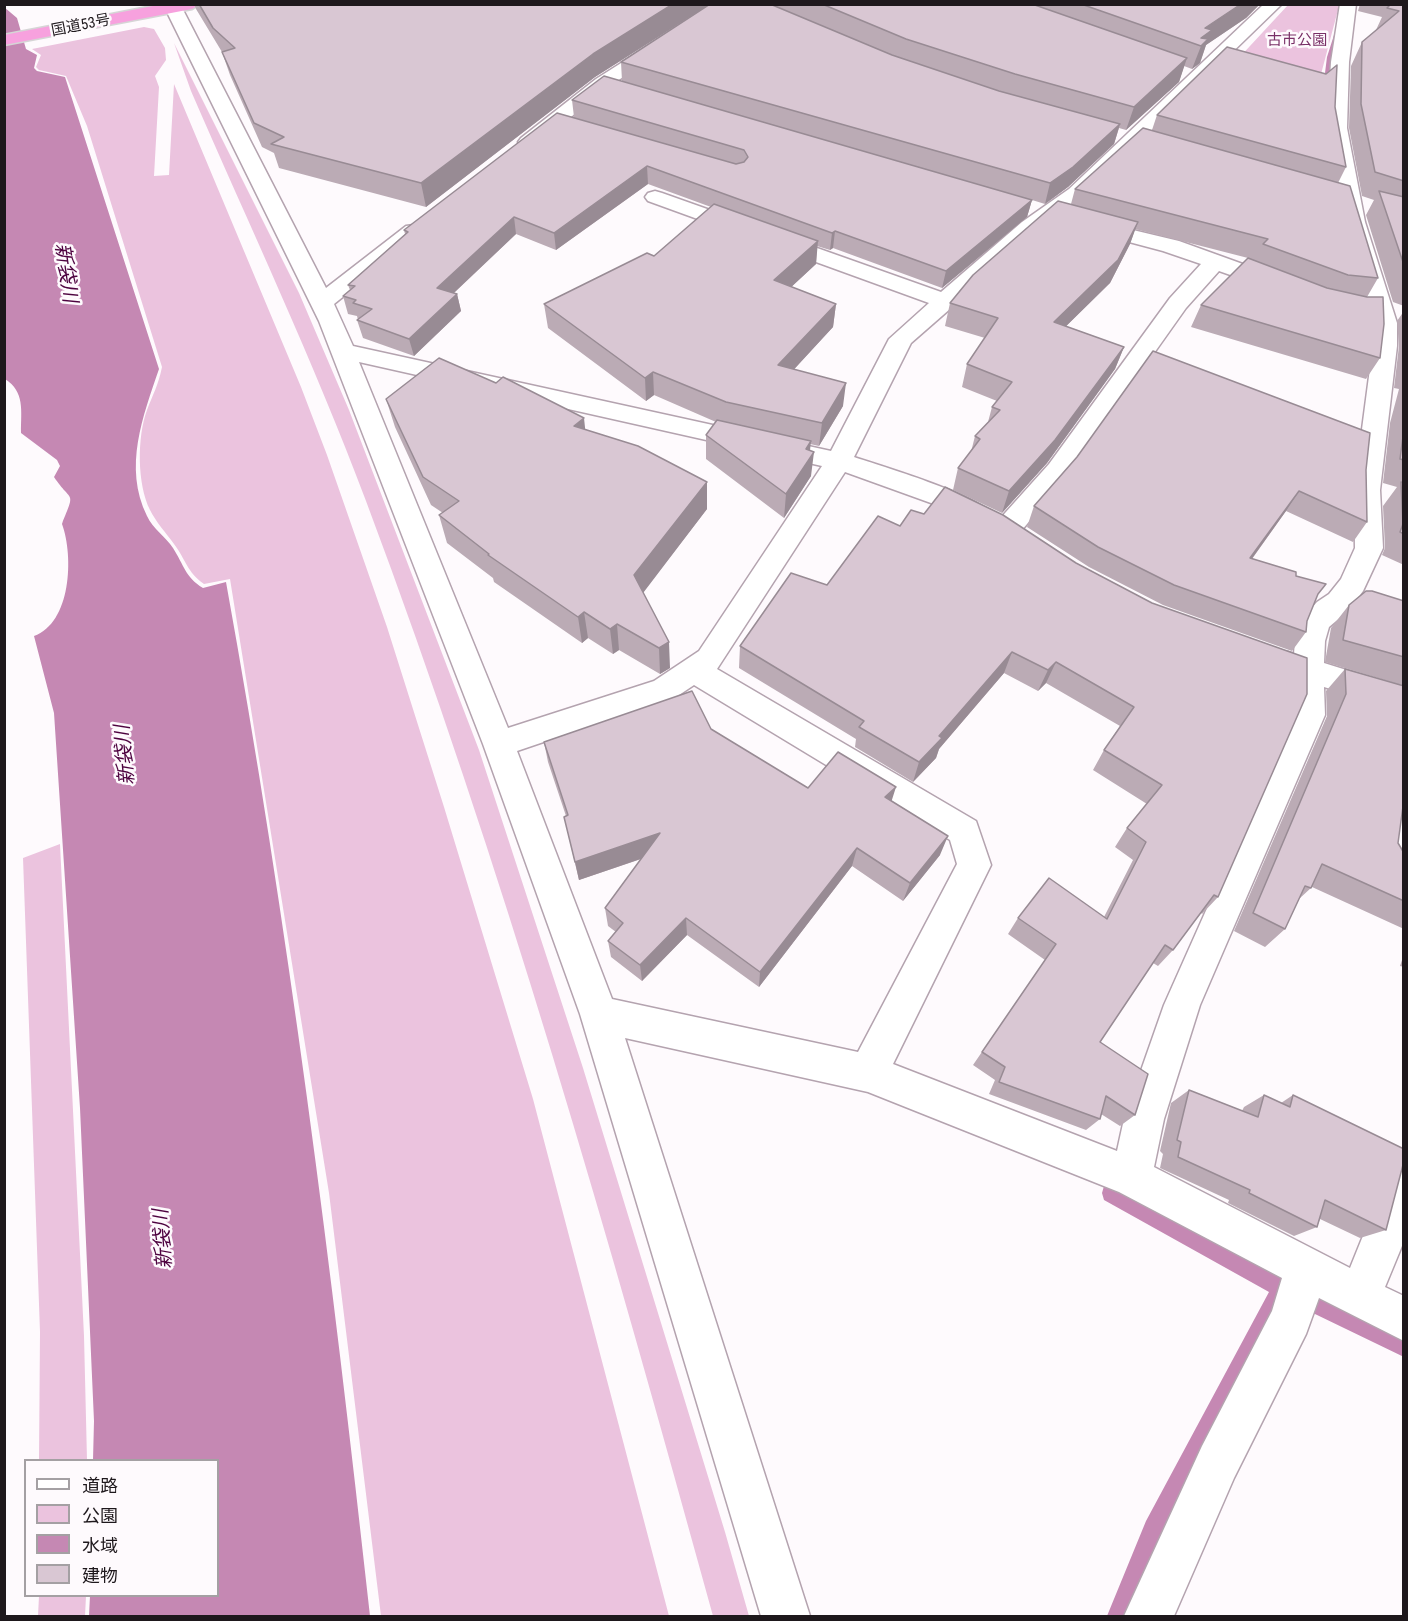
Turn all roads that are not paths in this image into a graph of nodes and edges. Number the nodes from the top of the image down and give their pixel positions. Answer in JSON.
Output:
{"nodes":[{"id":1,"x":726,"y":4,"type":"edge"},
{"id":2,"x":1274,"y":4,"type":"edge"},
{"id":3,"x":1348,"y":4,"type":"edge"},
{"id":4,"x":179,"y":6,"type":"edge"},
{"id":5,"x":4,"y":40,"type":"edge"},
{"id":6,"x":1174,"y":71,"type":"edge"},
{"id":7,"x":1196,"y":79,"type":"junction"},
{"id":8,"x":602,"y":83,"type":"junction"},
{"id":9,"x":624,"y":90,"type":"edge"},
{"id":10,"x":555,"y":120,"type":"junction"},
{"id":11,"x":577,"y":127,"type":"edge"},
{"id":12,"x":1110,"y":135,"type":"edge"},
{"id":13,"x":1131,"y":141,"type":"junction"},
{"id":14,"x":1153,"y":147,"type":"edge"},
{"id":15,"x":508,"y":157,"type":"edge"},
{"id":16,"x":655,"y":197,"type":"dead end"},
{"id":17,"x":1026,"y":207,"type":"edge"},
{"id":18,"x":1048,"y":214,"type":"junction"},
{"id":19,"x":433,"y":216,"type":"edge"},
{"id":20,"x":1216,"y":261,"type":"junction"},
{"id":21,"x":1294,"y":291,"type":"edge"},
{"id":22,"x":945,"y":302,"type":"junction"},
{"id":23,"x":321,"y":303,"type":"junction"},
{"id":24,"x":1370,"y":310,"type":"junction"},
{"id":25,"x":1404,"y":314,"type":"edge"},
{"id":26,"x":342,"y":351,"type":"junction"},
{"id":27,"x":839,"y":461,"type":"junction"},
{"id":28,"x":1367,"y":490,"type":"junction"},
{"id":29,"x":1395,"y":498,"type":"dead end"},
{"id":30,"x":1263,"y":656,"type":"edge"},
{"id":31,"x":694,"y":669,"type":"junction"},
{"id":32,"x":1308,"y":671,"type":"junction"},
{"id":33,"x":1404,"y":700,"type":"edge"},
{"id":34,"x":499,"y":744,"type":"junction"},
{"id":35,"x":599,"y":1014,"type":"junction"},
{"id":36,"x":868,"y":1073,"type":"junction"},
{"id":37,"x":1132,"y":1177,"type":"junction"},
{"id":38,"x":1404,"y":1183,"type":"edge"},
{"id":39,"x":1306,"y":1268,"type":"junction"},
{"id":40,"x":1359,"y":1296,"type":"junction"},
{"id":41,"x":1404,"y":1320,"type":"edge"},
{"id":42,"x":784,"y":1617,"type":"edge"},
{"id":43,"x":1149,"y":1617,"type":"edge"}],
"edges":[{"from":1,"to":8,"type":"street"},
{"from":2,"to":7,"type":"street"},
{"from":3,"to":24,"type":"street"},
{"from":4,"to":5,"type":"highway","name":"国道53号"},
{"from":4,"to":23,"type":"street"},
{"from":6,"to":7,"type":"street"},
{"from":7,"to":13,"type":"street"},
{"from":8,"to":9,"type":"street"},
{"from":8,"to":10,"type":"street"},
{"from":10,"to":11,"type":"street"},
{"from":10,"to":15,"type":"street"},
{"from":12,"to":13,"type":"street"},
{"from":13,"to":14,"type":"street"},
{"from":13,"to":18,"type":"street"},
{"from":16,"to":22,"type":"street"},
{"from":17,"to":18,"type":"street"},
{"from":18,"to":20,"type":"street"},
{"from":18,"to":22,"type":"street"},
{"from":19,"to":23,"type":"street"},
{"from":20,"to":21,"type":"street"},
{"from":20,"to":27,"type":"street"},
{"from":22,"to":27,"type":"street"},
{"from":23,"to":26,"type":"street"},
{"from":24,"to":25,"type":"street"},
{"from":24,"to":28,"type":"street"},
{"from":26,"to":27,"type":"street"},
{"from":26,"to":34,"type":"street"},
{"from":27,"to":31,"type":"street"},
{"from":28,"to":29,"type":"street"},
{"from":28,"to":32,"type":"street"},
{"from":30,"to":32,"type":"street"},
{"from":31,"to":34,"type":"street"},
{"from":31,"to":36,"type":"street"},
{"from":32,"to":33,"type":"street"},
{"from":32,"to":37,"type":"street"},
{"from":34,"to":35,"type":"street"},
{"from":35,"to":36,"type":"street"},
{"from":35,"to":42,"type":"street"},
{"from":36,"to":37,"type":"street"},
{"from":37,"to":39,"type":"street"},
{"from":38,"to":40,"type":"street"},
{"from":39,"to":40,"type":"street"},
{"from":39,"to":43,"type":"street"},
{"from":40,"to":41,"type":"street"}]}
